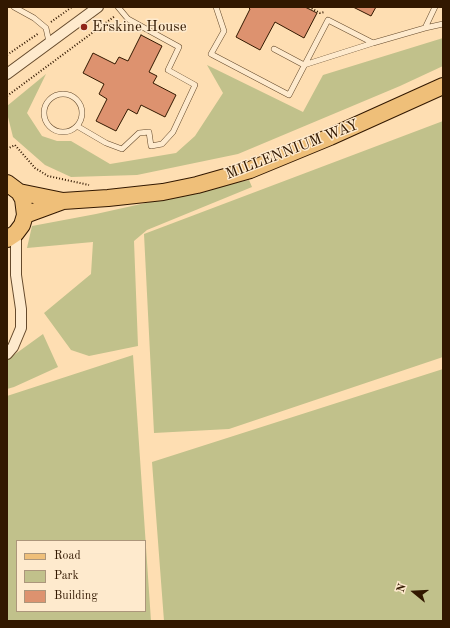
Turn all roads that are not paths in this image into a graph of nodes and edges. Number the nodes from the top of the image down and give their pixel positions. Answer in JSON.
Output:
{"nodes":[{"id":1,"x":14,"y":7,"type":"edge"},
{"id":2,"x":98,"y":7,"type":"edge"},
{"id":3,"x":216,"y":7,"type":"edge"},
{"id":4,"x":435,"y":7,"type":"edge"},
{"id":5,"x":120,"y":9,"type":"edge"},
{"id":6,"x":443,"y":24,"type":"edge"},
{"id":7,"x":425,"y":28,"type":"junction"},
{"id":8,"x":49,"y":42,"type":"junction"},
{"id":9,"x":373,"y":43,"type":"junction"},
{"id":10,"x":274,"y":49,"type":"dead end"},
{"id":11,"x":304,"y":65,"type":"junction"},
{"id":12,"x":7,"y":74,"type":"edge"},
{"id":13,"x":443,"y":86,"type":"edge"},
{"id":14,"x":77,"y":126,"type":"junction"},
{"id":15,"x":13,"y":188,"type":"edge"},
{"id":16,"x":63,"y":201,"type":"junction"},
{"id":17,"x":25,"y":215,"type":"junction"},
{"id":18,"x":12,"y":236,"type":"edge"},
{"id":19,"x":7,"y":262,"type":"edge"},
{"id":20,"x":16,"y":275,"type":"junction"},
{"id":21,"x":7,"y":354,"type":"edge"}],
"edges":[{"from":1,"to":8,"type":"lane"},
{"from":2,"to":8,"type":"street"},
{"from":3,"to":11,"type":"lane"},
{"from":4,"to":7,"type":"lane"},
{"from":5,"to":14,"type":"lane"},
{"from":6,"to":7,"type":"lane"},
{"from":7,"to":9,"type":"lane"},
{"from":8,"to":12,"type":"street"},
{"from":9,"to":11,"type":"lane"},
{"from":9,"to":11,"type":"lane"},
{"from":10,"to":11,"type":"lane"},
{"from":13,"to":16,"type":"main road","name":"MILLENNIUM WAY"},
{"from":14,"to":14,"type":"lane"},
{"from":15,"to":16,"type":"main road","name":"MILLENNIUM WAY"},
{"from":15,"to":17,"type":"main road"},
{"from":16,"to":17,"type":"main road","name":"MILLENNIUM WAY"},
{"from":17,"to":18,"type":"main road"},
{"from":18,"to":20,"type":"street"},
{"from":19,"to":20,"type":"street"},
{"from":20,"to":21,"type":"street"}]}
